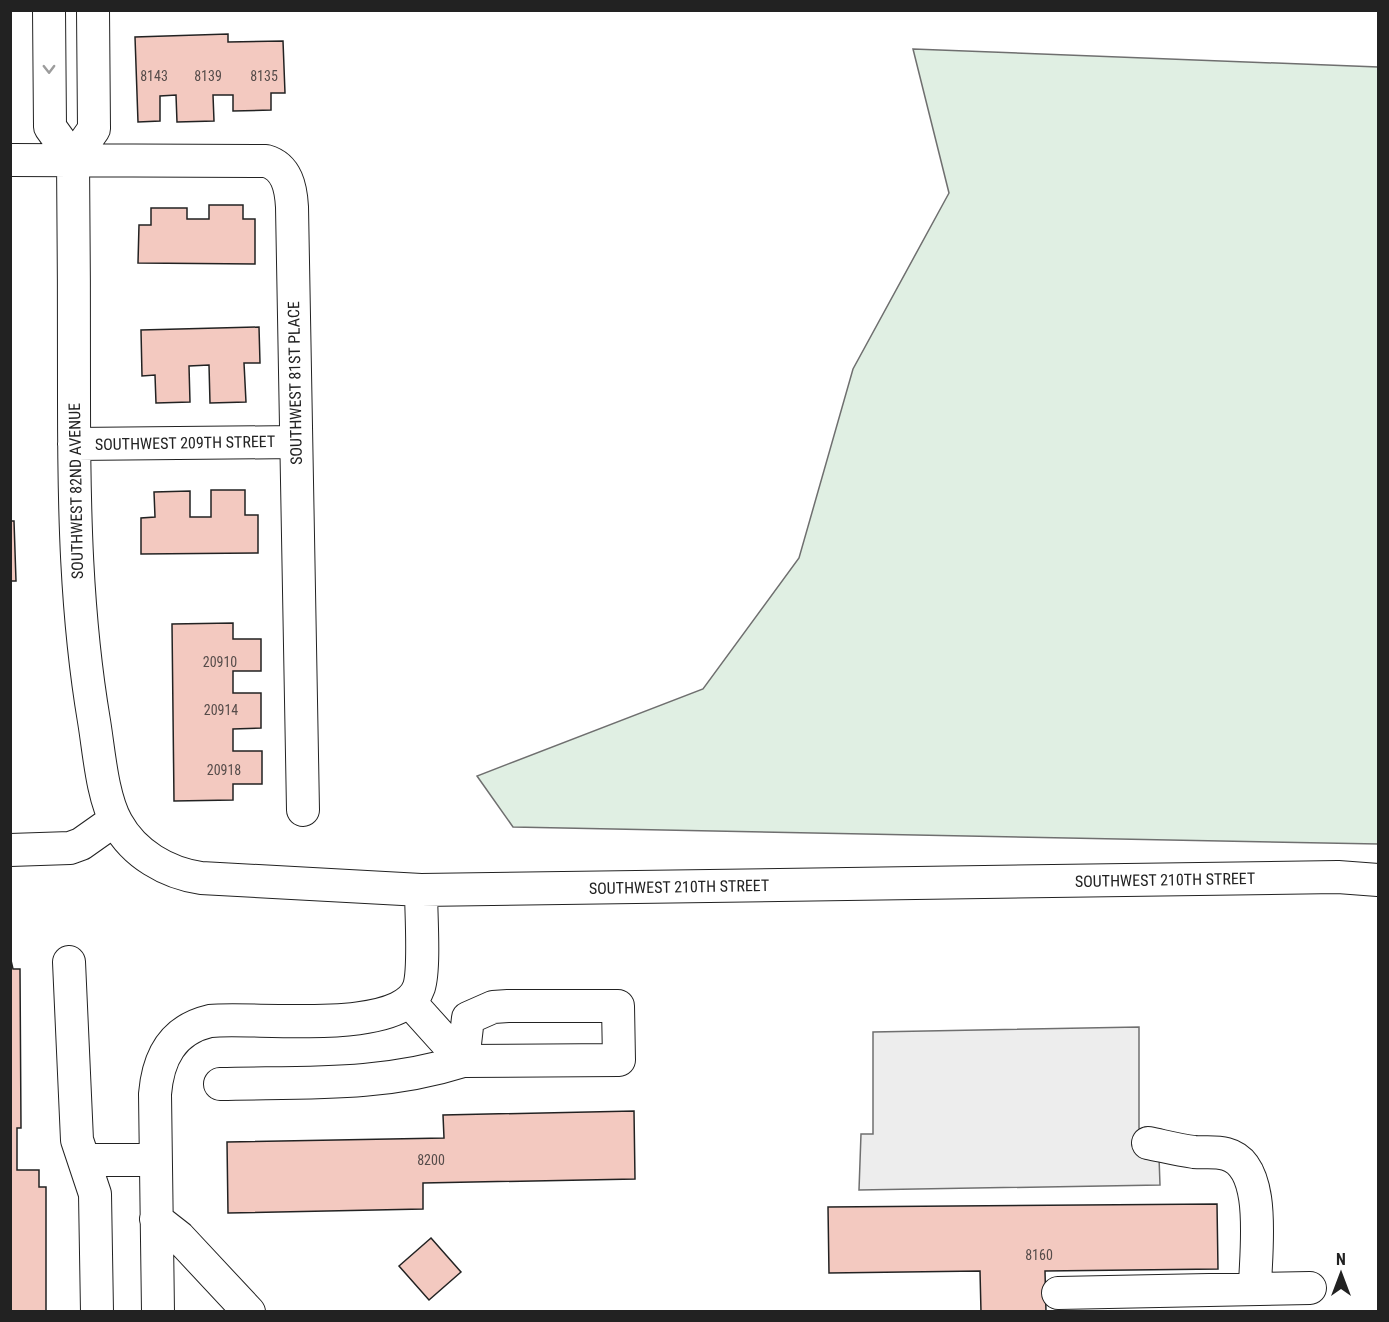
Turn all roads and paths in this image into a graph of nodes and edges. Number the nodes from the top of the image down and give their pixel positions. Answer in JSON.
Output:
{"nodes":[{"id":1,"x":49,"y":10,"type":"edge"},
{"id":2,"x":93,"y":10,"type":"edge"},
{"id":3,"x":73,"y":159,"type":"junction"},
{"id":4,"x":10,"y":160,"type":"edge"},
{"id":5,"x":296,"y":442,"type":"junction"},
{"id":6,"x":74,"y":444,"type":"junction"},
{"id":7,"x":303,"y":810,"type":"dead end"},
{"id":8,"x":115,"y":820,"type":"junction"},
{"id":9,"x":10,"y":850,"type":"edge"},
{"id":10,"x":1378,"y":880,"type":"edge"},
{"id":11,"x":421,"y":890,"type":"junction"},
{"id":12,"x":69,"y":962,"type":"dead end"},
{"id":13,"x":409,"y":1001,"type":"junction"},
{"id":14,"x":463,"y":1061,"type":"junction"},
{"id":15,"x":220,"y":1084,"type":"dead end"},
{"id":16,"x":1148,"y":1143,"type":"dead end"},
{"id":17,"x":155,"y":1160,"type":"junction"},
{"id":18,"x":84,"y":1161,"type":"junction"},
{"id":19,"x":156,"y":1219,"type":"junction"},
{"id":20,"x":1310,"y":1288,"type":"dead end"},
{"id":21,"x":1255,"y":1289,"type":"junction"},
{"id":22,"x":1058,"y":1293,"type":"dead end"},
{"id":23,"x":97,"y":1311,"type":"edge"},
{"id":24,"x":158,"y":1311,"type":"edge"},
{"id":25,"x":249,"y":1311,"type":"edge"}],
"edges":[{"from":1,"to":3,"type":"street","one_way":true},
{"from":2,"to":3,"type":"street"},
{"from":3,"to":4,"type":"street","name":"SOUTHWEST 81ST PLACE"},
{"from":3,"to":5,"type":"street","name":"SOUTHWEST 81ST PLACE"},
{"from":3,"to":6,"type":"street","name":"SOUTHWEST 82ND AVENUE"},
{"from":5,"to":6,"type":"street","name":"SOUTHWEST 209TH STREET"},
{"from":5,"to":7,"type":"street","name":"SOUTHWEST 81ST PLACE"},
{"from":6,"to":8,"type":"street","name":"SOUTHWEST 82ND AVENUE"},
{"from":8,"to":9,"type":"street"},
{"from":8,"to":11,"type":"street","name":"SOUTHWEST 210TH STREET"},
{"from":10,"to":11,"type":"street","name":"SOUTHWEST 210TH STREET"},
{"from":11,"to":13,"type":"street"},
{"from":12,"to":18,"type":"street"},
{"from":13,"to":14,"type":"street"},
{"from":13,"to":17,"type":"street"},
{"from":14,"to":14,"type":"street"},
{"from":14,"to":15,"type":"street"},
{"from":16,"to":21,"type":"street"},
{"from":17,"to":18,"type":"street"},
{"from":17,"to":19,"type":"street"},
{"from":18,"to":23,"type":"street"},
{"from":19,"to":24,"type":"street"},
{"from":19,"to":25,"type":"street"},
{"from":20,"to":21,"type":"street"},
{"from":21,"to":22,"type":"street"}]}
